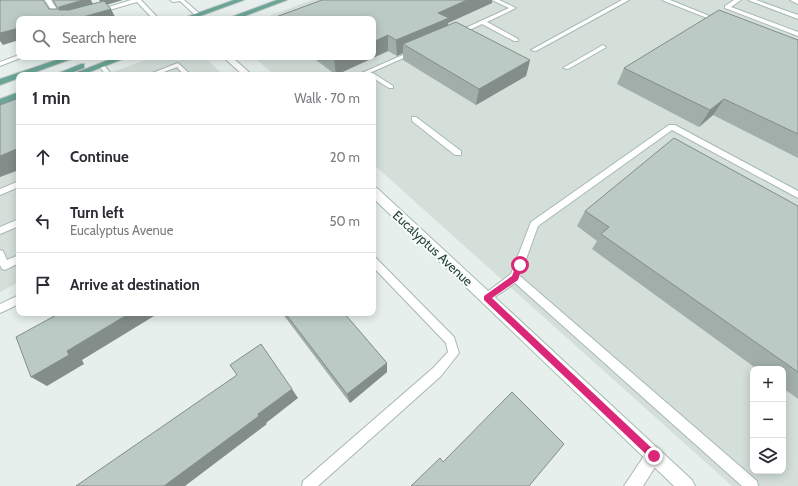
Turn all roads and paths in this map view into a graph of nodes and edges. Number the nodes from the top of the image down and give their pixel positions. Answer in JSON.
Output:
{"nodes":[{"id":1,"x":48,"y":0,"type":"edge"},
{"id":2,"x":138,"y":0,"type":"edge"},
{"id":3,"x":173,"y":0,"type":"edge"},
{"id":4,"x":180,"y":0,"type":"edge"},
{"id":5,"x":240,"y":0,"type":"edge"},
{"id":6,"x":261,"y":0,"type":"edge"},
{"id":7,"x":284,"y":0,"type":"edge"},
{"id":8,"x":495,"y":0,"type":"edge"},
{"id":9,"x":626,"y":0,"type":"edge"},
{"id":10,"x":665,"y":0,"type":"edge"},
{"id":11,"x":738,"y":0,"type":"edge"},
{"id":12,"x":750,"y":0,"type":"edge"},
{"id":13,"x":793,"y":0,"type":"edge"},
{"id":14,"x":798,"y":2,"type":"edge"},
{"id":15,"x":97,"y":5,"type":"edge"},
{"id":16,"x":100,"y":10,"type":"junction"},
{"id":17,"x":94,"y":12,"type":"edge"},
{"id":18,"x":198,"y":14,"type":"junction"},
{"id":19,"x":58,"y":16,"type":"edge"},
{"id":20,"x":153,"y":16,"type":"edge"},
{"id":21,"x":193,"y":16,"type":"edge"},
{"id":22,"x":218,"y":16,"type":"edge"},
{"id":23,"x":239,"y":16,"type":"edge"},
{"id":24,"x":798,"y":17,"type":"edge"},
{"id":25,"x":482,"y":22,"type":"junction"},
{"id":26,"x":724,"y":23,"type":"edge"},
{"id":27,"x":456,"y":34,"type":"edge"},
{"id":28,"x":798,"y":34,"type":"edge"},
{"id":29,"x":516,"y":40,"type":"dead end"},
{"id":30,"x":603,"y":47,"type":"dead end"},
{"id":31,"x":419,"y":50,"type":"edge"},
{"id":32,"x":534,"y":50,"type":"dead end"},
{"id":33,"x":16,"y":58,"type":"edge"},
{"id":34,"x":56,"y":60,"type":"edge"},
{"id":35,"x":230,"y":60,"type":"edge"},
{"id":36,"x":103,"y":61,"type":"edge"},
{"id":37,"x":0,"y":64,"type":"edge"},
{"id":38,"x":566,"y":68,"type":"dead end"},
{"id":39,"x":26,"y":72,"type":"edge"},
{"id":40,"x":68,"y":72,"type":"edge"},
{"id":41,"x":80,"y":72,"type":"edge"},
{"id":42,"x":108,"y":72,"type":"edge"},
{"id":43,"x":158,"y":72,"type":"edge"},
{"id":44,"x":185,"y":72,"type":"edge"},
{"id":45,"x":244,"y":72,"type":"edge"},
{"id":46,"x":375,"y":72,"type":"edge"},
{"id":47,"x":16,"y":76,"type":"edge"},
{"id":48,"x":376,"y":77,"type":"edge"},
{"id":49,"x":0,"y":82,"type":"edge"},
{"id":50,"x":391,"y":87,"type":"dead end"},
{"id":51,"x":16,"y":96,"type":"edge"},
{"id":52,"x":0,"y":102,"type":"edge"},
{"id":53,"x":414,"y":119,"type":"dead end"},
{"id":54,"x":458,"y":152,"type":"dead end"},
{"id":55,"x":16,"y":185,"type":"edge"},
{"id":56,"x":0,"y":192,"type":"edge"},
{"id":57,"x":376,"y":195,"type":"edge"},
{"id":58,"x":798,"y":195,"type":"edge"},
{"id":59,"x":16,"y":223,"type":"edge"},
{"id":60,"x":0,"y":230,"type":"edge"},
{"id":61,"x":0,"y":254,"type":"edge"},
{"id":62,"x":16,"y":260,"type":"edge"},
{"id":63,"x":376,"y":264,"type":"edge"},
{"id":64,"x":515,"y":278,"type":"junction"},
{"id":65,"x":486,"y":298,"type":"junction"},
{"id":66,"x":16,"y":301,"type":"edge"},
{"id":67,"x":0,"y":309,"type":"edge"},
{"id":68,"x":654,"y":456,"type":"junction"},
{"id":69,"x":308,"y":486,"type":"edge"},
{"id":70,"x":633,"y":486,"type":"edge"},
{"id":71,"x":686,"y":486,"type":"edge"},
{"id":72,"x":752,"y":486,"type":"edge"}],
"edges":[{"from":1,"to":19,"type":"lane"},
{"from":2,"to":16,"type":"lane"},
{"from":2,"to":20,"type":"lane"},
{"from":3,"to":4,"type":"lane"},
{"from":4,"to":18,"type":"lane"},
{"from":5,"to":18,"type":"main road"},
{"from":6,"to":22,"type":"main road"},
{"from":7,"to":23,"type":"main road"},
{"from":8,"to":25,"type":"lane"},
{"from":9,"to":32,"type":"lane"},
{"from":10,"to":26,"type":"lane"},
{"from":11,"to":28,"type":"lane"},
{"from":12,"to":24,"type":"lane"},
{"from":13,"to":14,"type":"lane"},
{"from":15,"to":16,"type":"lane"},
{"from":16,"to":17,"type":"lane"},
{"from":18,"to":21,"type":"main road"},
{"from":25,"to":27,"type":"lane"},
{"from":25,"to":29,"type":"lane"},
{"from":30,"to":38,"type":"lane"},
{"from":31,"to":46,"type":"lane"},
{"from":33,"to":37,"type":"lane"},
{"from":34,"to":39,"type":"main road"},
{"from":35,"to":45,"type":"street"},
{"from":36,"to":40,"type":"main road"},
{"from":36,"to":41,"type":"main road"},
{"from":36,"to":42,"type":"lane"},
{"from":43,"to":44,"type":"lane"},
{"from":47,"to":49,"type":"main road"},
{"from":48,"to":50,"type":"lane"},
{"from":51,"to":52,"type":"main road"},
{"from":53,"to":54,"type":"lane"},
{"from":55,"to":56,"type":"lane"},
{"from":57,"to":65,"type":"street","name":"Eucalyptus Avenue"},
{"from":58,"to":64,"type":"lane"},
{"from":59,"to":60,"type":"lane"},
{"from":61,"to":62,"type":"lane"},
{"from":63,"to":69,"type":"lane"},
{"from":64,"to":65,"type":"lane"},
{"from":64,"to":72,"type":"lane"},
{"from":65,"to":68,"type":"street","name":"Eucalyptus Avenue"},
{"from":66,"to":67,"type":"lane"},
{"from":68,"to":70,"type":"street"},
{"from":68,"to":71,"type":"street","name":"Eucalyptus Avenue"}]}
